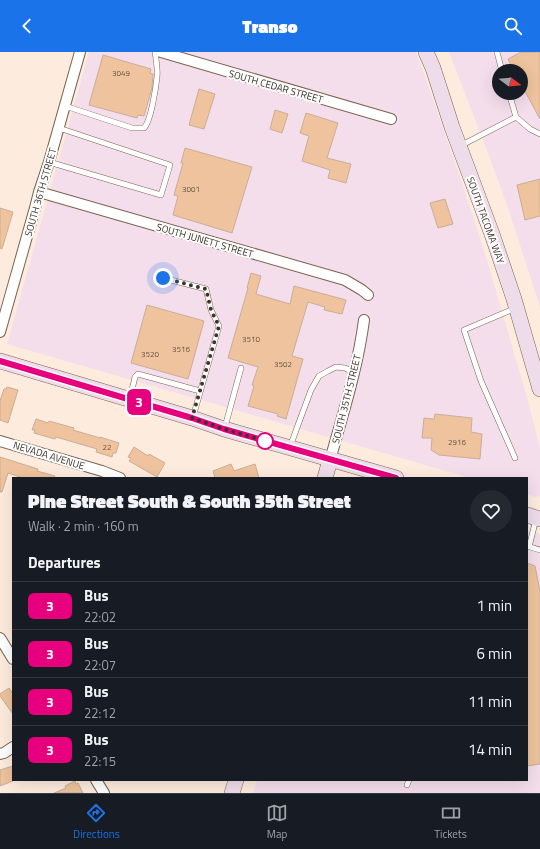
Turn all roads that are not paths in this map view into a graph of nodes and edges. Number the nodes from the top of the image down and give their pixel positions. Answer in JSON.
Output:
{"nodes":[{"id":1,"x":80,"y":52,"type":"edge"},
{"id":2,"x":155,"y":52,"type":"edge"},
{"id":3,"x":162,"y":52,"type":"edge"},
{"id":4,"x":426,"y":52,"type":"edge"},
{"id":5,"x":497,"y":52,"type":"edge"},
{"id":6,"x":500,"y":64,"type":"edge"},
{"id":7,"x":511,"y":100,"type":"edge"},
{"id":8,"x":65,"y":106,"type":"junction"},
{"id":9,"x":516,"y":117,"type":"junction"},
{"id":10,"x":391,"y":119,"type":"dead end"},
{"id":11,"x":59,"y":128,"type":"junction"},
{"id":12,"x":540,"y":134,"type":"edge"},
{"id":13,"x":460,"y":147,"type":"junction"},
{"id":14,"x":49,"y":162,"type":"junction"},
{"id":15,"x":39,"y":192,"type":"junction"},
{"id":16,"x":163,"y":278,"type":"dead end"},
{"id":17,"x":368,"y":295,"type":"dead end"},
{"id":18,"x":517,"y":308,"type":"junction"},
{"id":19,"x":364,"y":320,"type":"dead end"},
{"id":20,"x":0,"y":332,"type":"edge"},
{"id":21,"x":535,"y":352,"type":"edge"},
{"id":22,"x":0,"y":361,"type":"edge"},
{"id":23,"x":241,"y":368,"type":"dead end"},
{"id":24,"x":353,"y":372,"type":"junction"},
{"id":25,"x":540,"y":389,"type":"edge"},
{"id":26,"x":200,"y":391,"type":"junction"},
{"id":27,"x":129,"y":399,"type":"junction"},
{"id":28,"x":192,"y":418,"type":"junction"},
{"id":29,"x":224,"y":429,"type":"junction"},
{"id":30,"x":0,"y":441,"type":"edge"},
{"id":31,"x":290,"y":448,"type":"junction"},
{"id":32,"x":515,"y":458,"type":"dead end"},
{"id":33,"x":330,"y":460,"type":"junction"},
{"id":34,"x":117,"y":477,"type":"edge"},
{"id":35,"x":325,"y":477,"type":"edge"},
{"id":36,"x":392,"y":477,"type":"edge"},
{"id":37,"x":534,"y":517,"type":"edge"},
{"id":38,"x":528,"y":547,"type":"edge"},
{"id":39,"x":540,"y":550,"type":"edge"},
{"id":40,"x":0,"y":638,"type":"edge"},
{"id":41,"x":12,"y":656,"type":"edge"},
{"id":42,"x":12,"y":748,"type":"edge"},
{"id":43,"x":0,"y":754,"type":"edge"},
{"id":44,"x":97,"y":781,"type":"edge"},
{"id":45,"x":236,"y":781,"type":"edge"},
{"id":46,"x":104,"y":793,"type":"edge"},
{"id":47,"x":232,"y":793,"type":"edge"}],
"edges":[{"from":1,"to":8,"type":"street","name":"SOUTH 36TH STREET"},
{"from":2,"to":8,"type":"lane"},
{"from":3,"to":10,"type":"street","name":"SOUTH CEDAR STREET"},
{"from":4,"to":13,"type":"main road","name":"SOUTH TACOMA WAY"},
{"from":5,"to":6,"type":"lane"},
{"from":7,"to":9,"type":"lane"},
{"from":8,"to":11,"type":"street","name":"SOUTH 36TH STREET"},
{"from":9,"to":12,"type":"lane"},
{"from":9,"to":13,"type":"lane"},
{"from":11,"to":14,"type":"street","name":"SOUTH 36TH STREET"},
{"from":11,"to":14,"type":"lane"},
{"from":13,"to":18,"type":"main road","name":"SOUTH TACOMA WAY"},
{"from":14,"to":15,"type":"street","name":"SOUTH 36TH STREET"},
{"from":15,"to":17,"type":"street","name":"SOUTH JUNETT STREET"},
{"from":15,"to":20,"type":"street","name":"SOUTH 36TH STREET"},
{"from":16,"to":26,"type":"lane"},
{"from":18,"to":21,"type":"main road","name":"SOUTH TACOMA WAY"},
{"from":18,"to":32,"type":"lane"},
{"from":19,"to":24,"type":"street","name":"SOUTH 35TH STREET"},
{"from":21,"to":25,"type":"main road","name":"SOUTH TACOMA WAY"},
{"from":22,"to":27,"type":"main road"},
{"from":23,"to":29,"type":"lane"},
{"from":24,"to":31,"type":"lane"},
{"from":24,"to":33,"type":"street","name":"SOUTH 35TH STREET"},
{"from":26,"to":27,"type":"lane"},
{"from":26,"to":28,"type":"lane"},
{"from":27,"to":28,"type":"main road"},
{"from":28,"to":29,"type":"main road"},
{"from":29,"to":31,"type":"main road"},
{"from":30,"to":34,"type":"street","name":"NEVADA AVENUE"},
{"from":31,"to":33,"type":"main road"},
{"from":33,"to":35,"type":"main road","name":"SOUTH 35TH STREET"},
{"from":33,"to":36,"type":"main road"},
{"from":37,"to":38,"type":"lane"},
{"from":38,"to":39,"type":"lane"},
{"from":40,"to":41,"type":"street"},
{"from":42,"to":43,"type":"street"},
{"from":44,"to":46,"type":"street"},
{"from":45,"to":47,"type":"main road"}]}
